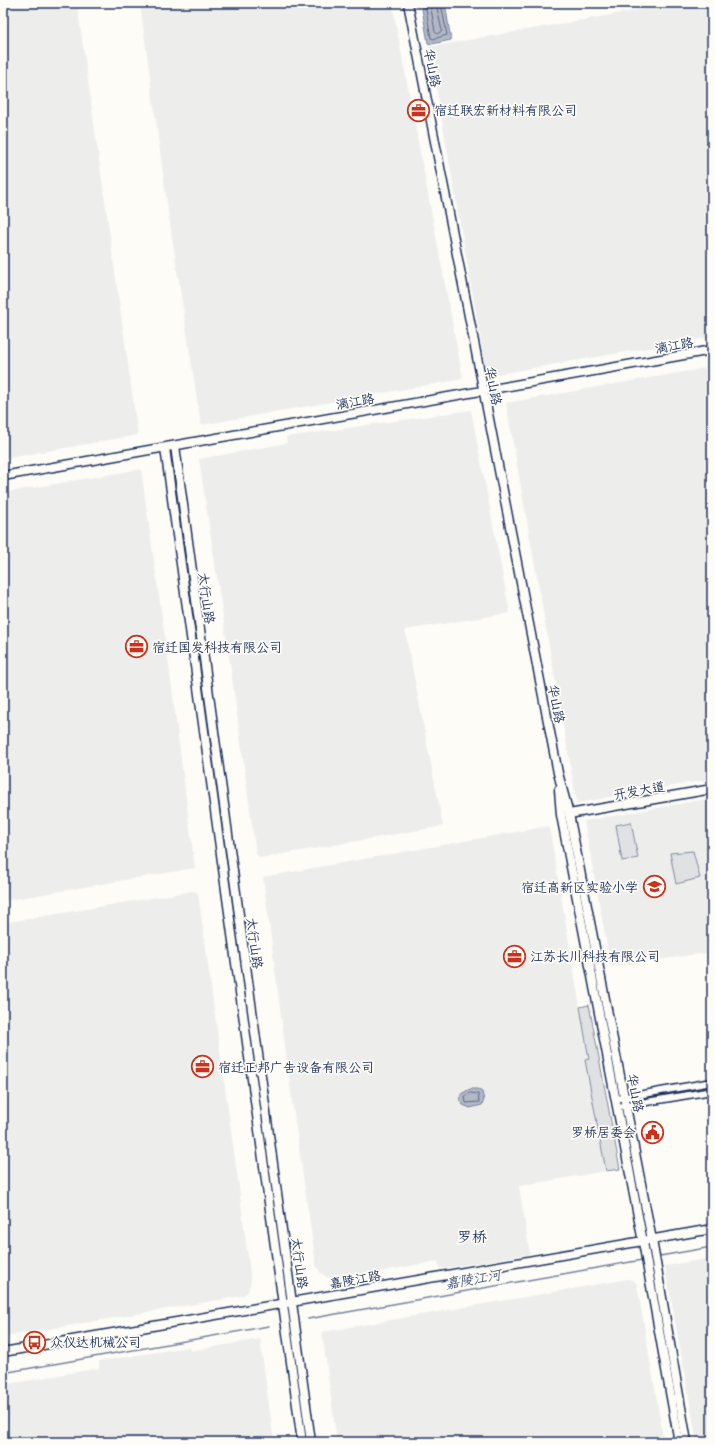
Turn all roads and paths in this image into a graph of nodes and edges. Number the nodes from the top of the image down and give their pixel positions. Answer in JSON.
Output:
{"nodes":[{"id":1,"x":408,"y":3,"type":"edge"},
{"id":2,"x":712,"y":350,"type":"edge"},
{"id":3,"x":483,"y":390,"type":"junction"},
{"id":4,"x":175,"y":446,"type":"junction"},
{"id":5,"x":166,"y":448,"type":"junction"},
{"id":6,"x":3,"y":476,"type":"edge"},
{"id":7,"x":558,"y":773,"type":"junction"},
{"id":8,"x":712,"y":789,"type":"edge"},
{"id":9,"x":569,"y":814,"type":"junction"},
{"id":10,"x":712,"y":1082,"type":"edge"},
{"id":11,"x":712,"y":1091,"type":"edge"},
{"id":12,"x":625,"y":1102,"type":"junction"},
{"id":13,"x":616,"y":1103,"type":"junction"},
{"id":14,"x":712,"y":1230,"type":"edge"},
{"id":15,"x":652,"y":1240,"type":"junction"},
{"id":16,"x":643,"y":1242,"type":"junction"},
{"id":17,"x":293,"y":1302,"type":"junction"},
{"id":18,"x":282,"y":1304,"type":"junction"},
{"id":19,"x":3,"y":1352,"type":"edge"},
{"id":20,"x":302,"y":1442,"type":"edge"},
{"id":21,"x":311,"y":1442,"type":"edge"},
{"id":22,"x":679,"y":1442,"type":"edge"},
{"id":23,"x":687,"y":1442,"type":"edge"}],
"edges":[{"from":1,"to":3,"type":"street","name":"华山路"},
{"from":2,"to":3,"type":"street","name":"漓江路"},
{"from":3,"to":4,"type":"street","name":"漓江路"},
{"from":3,"to":7,"type":"street","name":"华山路"},
{"from":4,"to":5,"type":"street","name":"漓江路"},
{"from":4,"to":17,"type":"street","name":"太行山路"},
{"from":5,"to":6,"type":"street","name":"漓江路"},
{"from":5,"to":18,"type":"street","name":"太行山路"},
{"from":7,"to":9,"type":"street","name":"华山路"},
{"from":7,"to":13,"type":"street","name":"华山路"},
{"from":8,"to":9,"type":"street","name":"开发大道"},
{"from":9,"to":12,"type":"street","name":"华山路"},
{"from":10,"to":12,"type":"street"},
{"from":11,"to":12,"type":"street"},
{"from":12,"to":13,"type":"street"},
{"from":12,"to":15,"type":"street","name":"华山路"},
{"from":13,"to":16,"type":"street","name":"华山路"},
{"from":14,"to":15,"type":"street","name":"嘉陵江路"},
{"from":15,"to":16,"type":"street","name":"嘉陵江路"},
{"from":15,"to":23,"type":"street","name":"华山路"},
{"from":16,"to":17,"type":"street","name":"嘉陵江路"},
{"from":16,"to":22,"type":"street","name":"华山路"},
{"from":17,"to":18,"type":"street","name":"嘉陵江路"},
{"from":17,"to":21,"type":"street","name":"太行山路"},
{"from":18,"to":19,"type":"street","name":"嘉陵江路"},
{"from":18,"to":20,"type":"street","name":"太行山路"}]}
